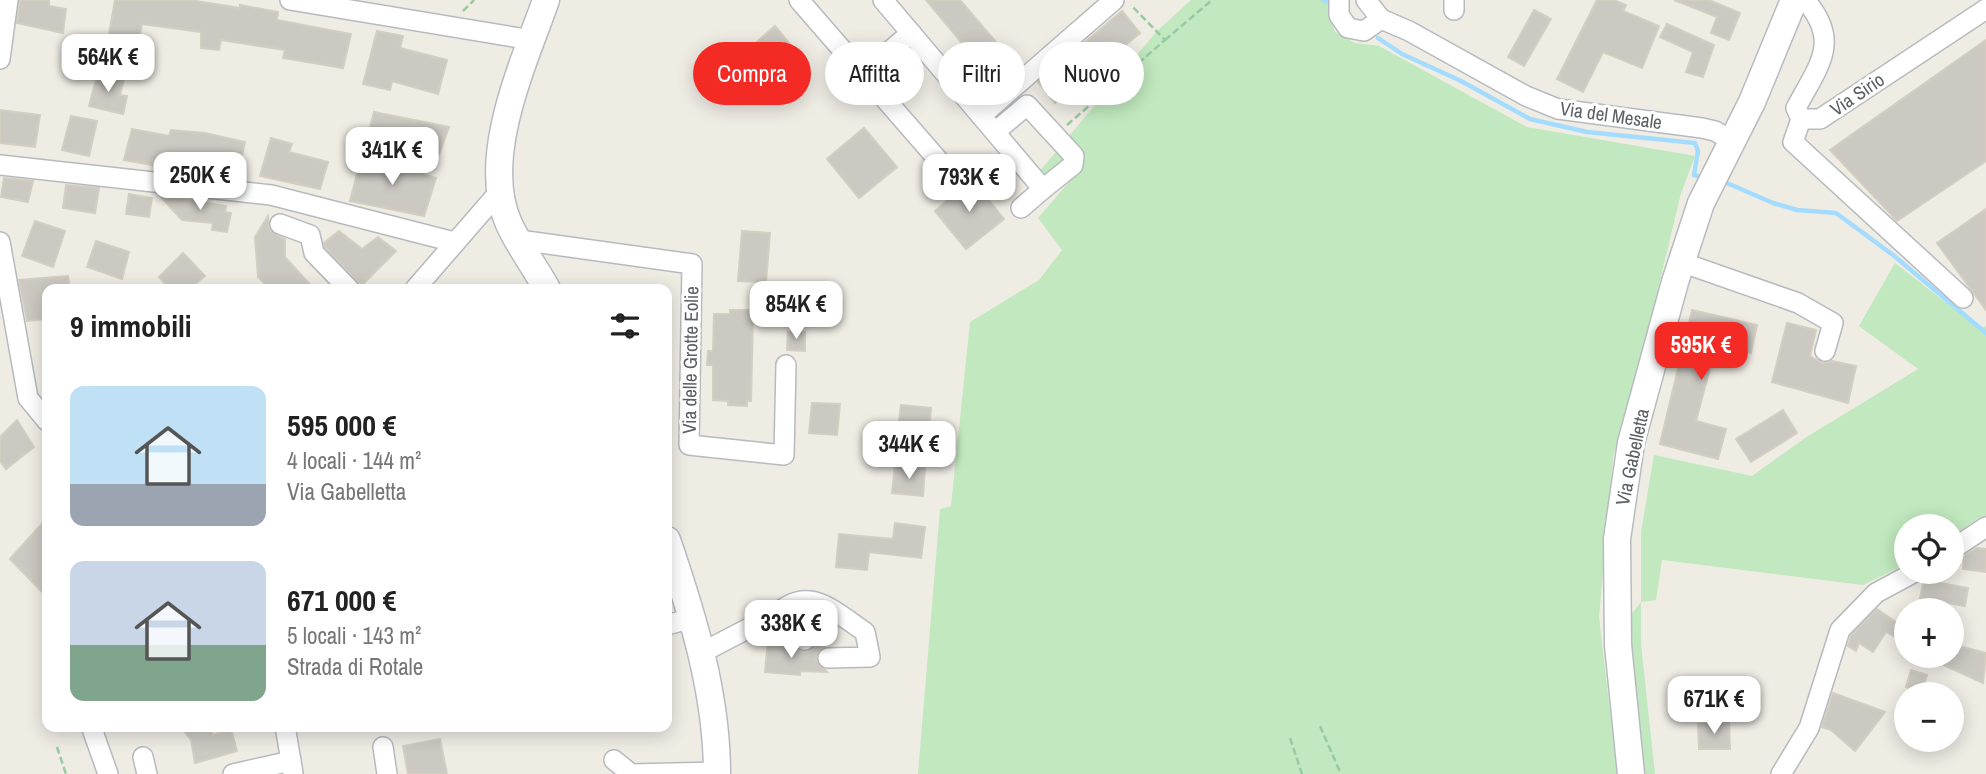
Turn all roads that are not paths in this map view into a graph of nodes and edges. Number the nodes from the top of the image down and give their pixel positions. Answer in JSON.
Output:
{"nodes":[{"id":1,"x":8,"y":0,"type":"edge"},
{"id":2,"x":290,"y":0,"type":"edge"},
{"id":3,"x":546,"y":0,"type":"edge"},
{"id":4,"x":799,"y":0,"type":"edge"},
{"id":5,"x":883,"y":0,"type":"edge"},
{"id":6,"x":1114,"y":0,"type":"edge"},
{"id":7,"x":1339,"y":0,"type":"edge"},
{"id":8,"x":1366,"y":0,"type":"edge"},
{"id":9,"x":1794,"y":0,"type":"edge"},
{"id":10,"x":1805,"y":0,"type":"edge"},
{"id":11,"x":1986,"y":9,"type":"edge"},
{"id":12,"x":1381,"y":19,"type":"junction"},
{"id":13,"x":911,"y":33,"type":"junction"},
{"id":14,"x":532,"y":40,"type":"junction"},
{"id":15,"x":836,"y":42,"type":"edge"},
{"id":16,"x":900,"y":42,"type":"edge"},
{"id":17,"x":0,"y":59,"type":"edge"},
{"id":18,"x":891,"y":105,"type":"edge"},
{"id":19,"x":981,"y":116,"type":"junction"},
{"id":20,"x":1801,"y":119,"type":"junction"},
{"id":21,"x":995,"y":132,"type":"junction"},
{"id":22,"x":1732,"y":141,"type":"junction"},
{"id":23,"x":939,"y":161,"type":"dead end"},
{"id":24,"x":0,"y":165,"type":"edge"},
{"id":25,"x":1043,"y":189,"type":"junction"},
{"id":26,"x":500,"y":191,"type":"junction"},
{"id":27,"x":1021,"y":208,"type":"dead end"},
{"id":28,"x":471,"y":220,"type":"junction"},
{"id":29,"x":280,"y":224,"type":"dead end"},
{"id":30,"x":514,"y":232,"type":"junction"},
{"id":31,"x":0,"y":242,"type":"edge"},
{"id":32,"x":454,"y":242,"type":"junction"},
{"id":33,"x":1681,"y":262,"type":"junction"},
{"id":34,"x":344,"y":284,"type":"edge"},
{"id":35,"x":419,"y":284,"type":"edge"},
{"id":36,"x":544,"y":284,"type":"edge"},
{"id":37,"x":1963,"y":298,"type":"dead end"},
{"id":38,"x":1825,"y":351,"type":"dead end"},
{"id":39,"x":786,"y":365,"type":"dead end"},
{"id":40,"x":42,"y":415,"type":"edge"},
{"id":41,"x":1986,"y":527,"type":"edge"},
{"id":42,"x":1964,"y":541,"type":"edge"},
{"id":43,"x":672,"y":574,"type":"edge"},
{"id":44,"x":1894,"y":583,"type":"edge"},
{"id":45,"x":679,"y":621,"type":"edge"},
{"id":46,"x":765,"y":626,"type":"junction"},
{"id":47,"x":805,"y":640,"type":"dead end"},
{"id":48,"x":701,"y":653,"type":"junction"},
{"id":49,"x":828,"y":659,"type":"dead end"},
{"id":50,"x":93,"y":732,"type":"edge"},
{"id":51,"x":286,"y":732,"type":"edge"},
{"id":52,"x":383,"y":747,"type":"dead end"},
{"id":53,"x":614,"y":760,"type":"dead end"},
{"id":54,"x":292,"y":768,"type":"edge"},
{"id":55,"x":717,"y":773,"type":"edge"},
{"id":56,"x":108,"y":774,"type":"edge"},
{"id":57,"x":233,"y":774,"type":"edge"},
{"id":58,"x":387,"y":774,"type":"edge"},
{"id":59,"x":630,"y":774,"type":"edge"},
{"id":60,"x":1631,"y":774,"type":"edge"},
{"id":61,"x":1782,"y":774,"type":"edge"}],
"edges":[{"from":1,"to":17,"type":"street"},
{"from":2,"to":14,"type":"street"},
{"from":3,"to":14,"type":"street"},
{"from":4,"to":15,"type":"street"},
{"from":5,"to":13,"type":"street"},
{"from":6,"to":19,"type":"street"},
{"from":7,"to":12,"type":"street"},
{"from":8,"to":12,"type":"street","name":"Via del Mesale"},
{"from":9,"to":22,"type":"street","name":"Via Gabelletta"},
{"from":10,"to":20,"type":"street","name":"Via Sirio"},
{"from":11,"to":20,"type":"street","name":"Via Sirio"},
{"from":12,"to":22,"type":"street","name":"Via del Mesale"},
{"from":13,"to":16,"type":"street"},
{"from":13,"to":19,"type":"street"},
{"from":14,"to":26,"type":"street"},
{"from":18,"to":23,"type":"street"},
{"from":19,"to":21,"type":"street"},
{"from":20,"to":37,"type":"street"},
{"from":21,"to":25,"type":"street"},
{"from":21,"to":25,"type":"street"},
{"from":22,"to":33,"type":"street","name":"Via Gabelletta"},
{"from":24,"to":32,"type":"street"},
{"from":25,"to":27,"type":"street"},
{"from":26,"to":28,"type":"street"},
{"from":26,"to":30,"type":"street"},
{"from":28,"to":30,"type":"street"},
{"from":28,"to":32,"type":"street"},
{"from":29,"to":34,"type":"street"},
{"from":30,"to":36,"type":"street"},
{"from":30,"to":39,"type":"street","name":"Via delle Grotte Eolie"},
{"from":31,"to":40,"type":"street"},
{"from":32,"to":35,"type":"street"},
{"from":33,"to":38,"type":"street"},
{"from":33,"to":60,"type":"street","name":"Via Gabelletta"},
{"from":41,"to":42,"type":"street"},
{"from":43,"to":45,"type":"street"},
{"from":44,"to":61,"type":"street"},
{"from":45,"to":48,"type":"street"},
{"from":46,"to":47,"type":"street"},
{"from":46,"to":48,"type":"street"},
{"from":46,"to":49,"type":"street"},
{"from":48,"to":55,"type":"street"},
{"from":50,"to":56,"type":"street"},
{"from":51,"to":54,"type":"street"},
{"from":52,"to":58,"type":"street"},
{"from":53,"to":59,"type":"street"},
{"from":54,"to":57,"type":"street"},
{"from":55,"to":59,"type":"street"}]}
